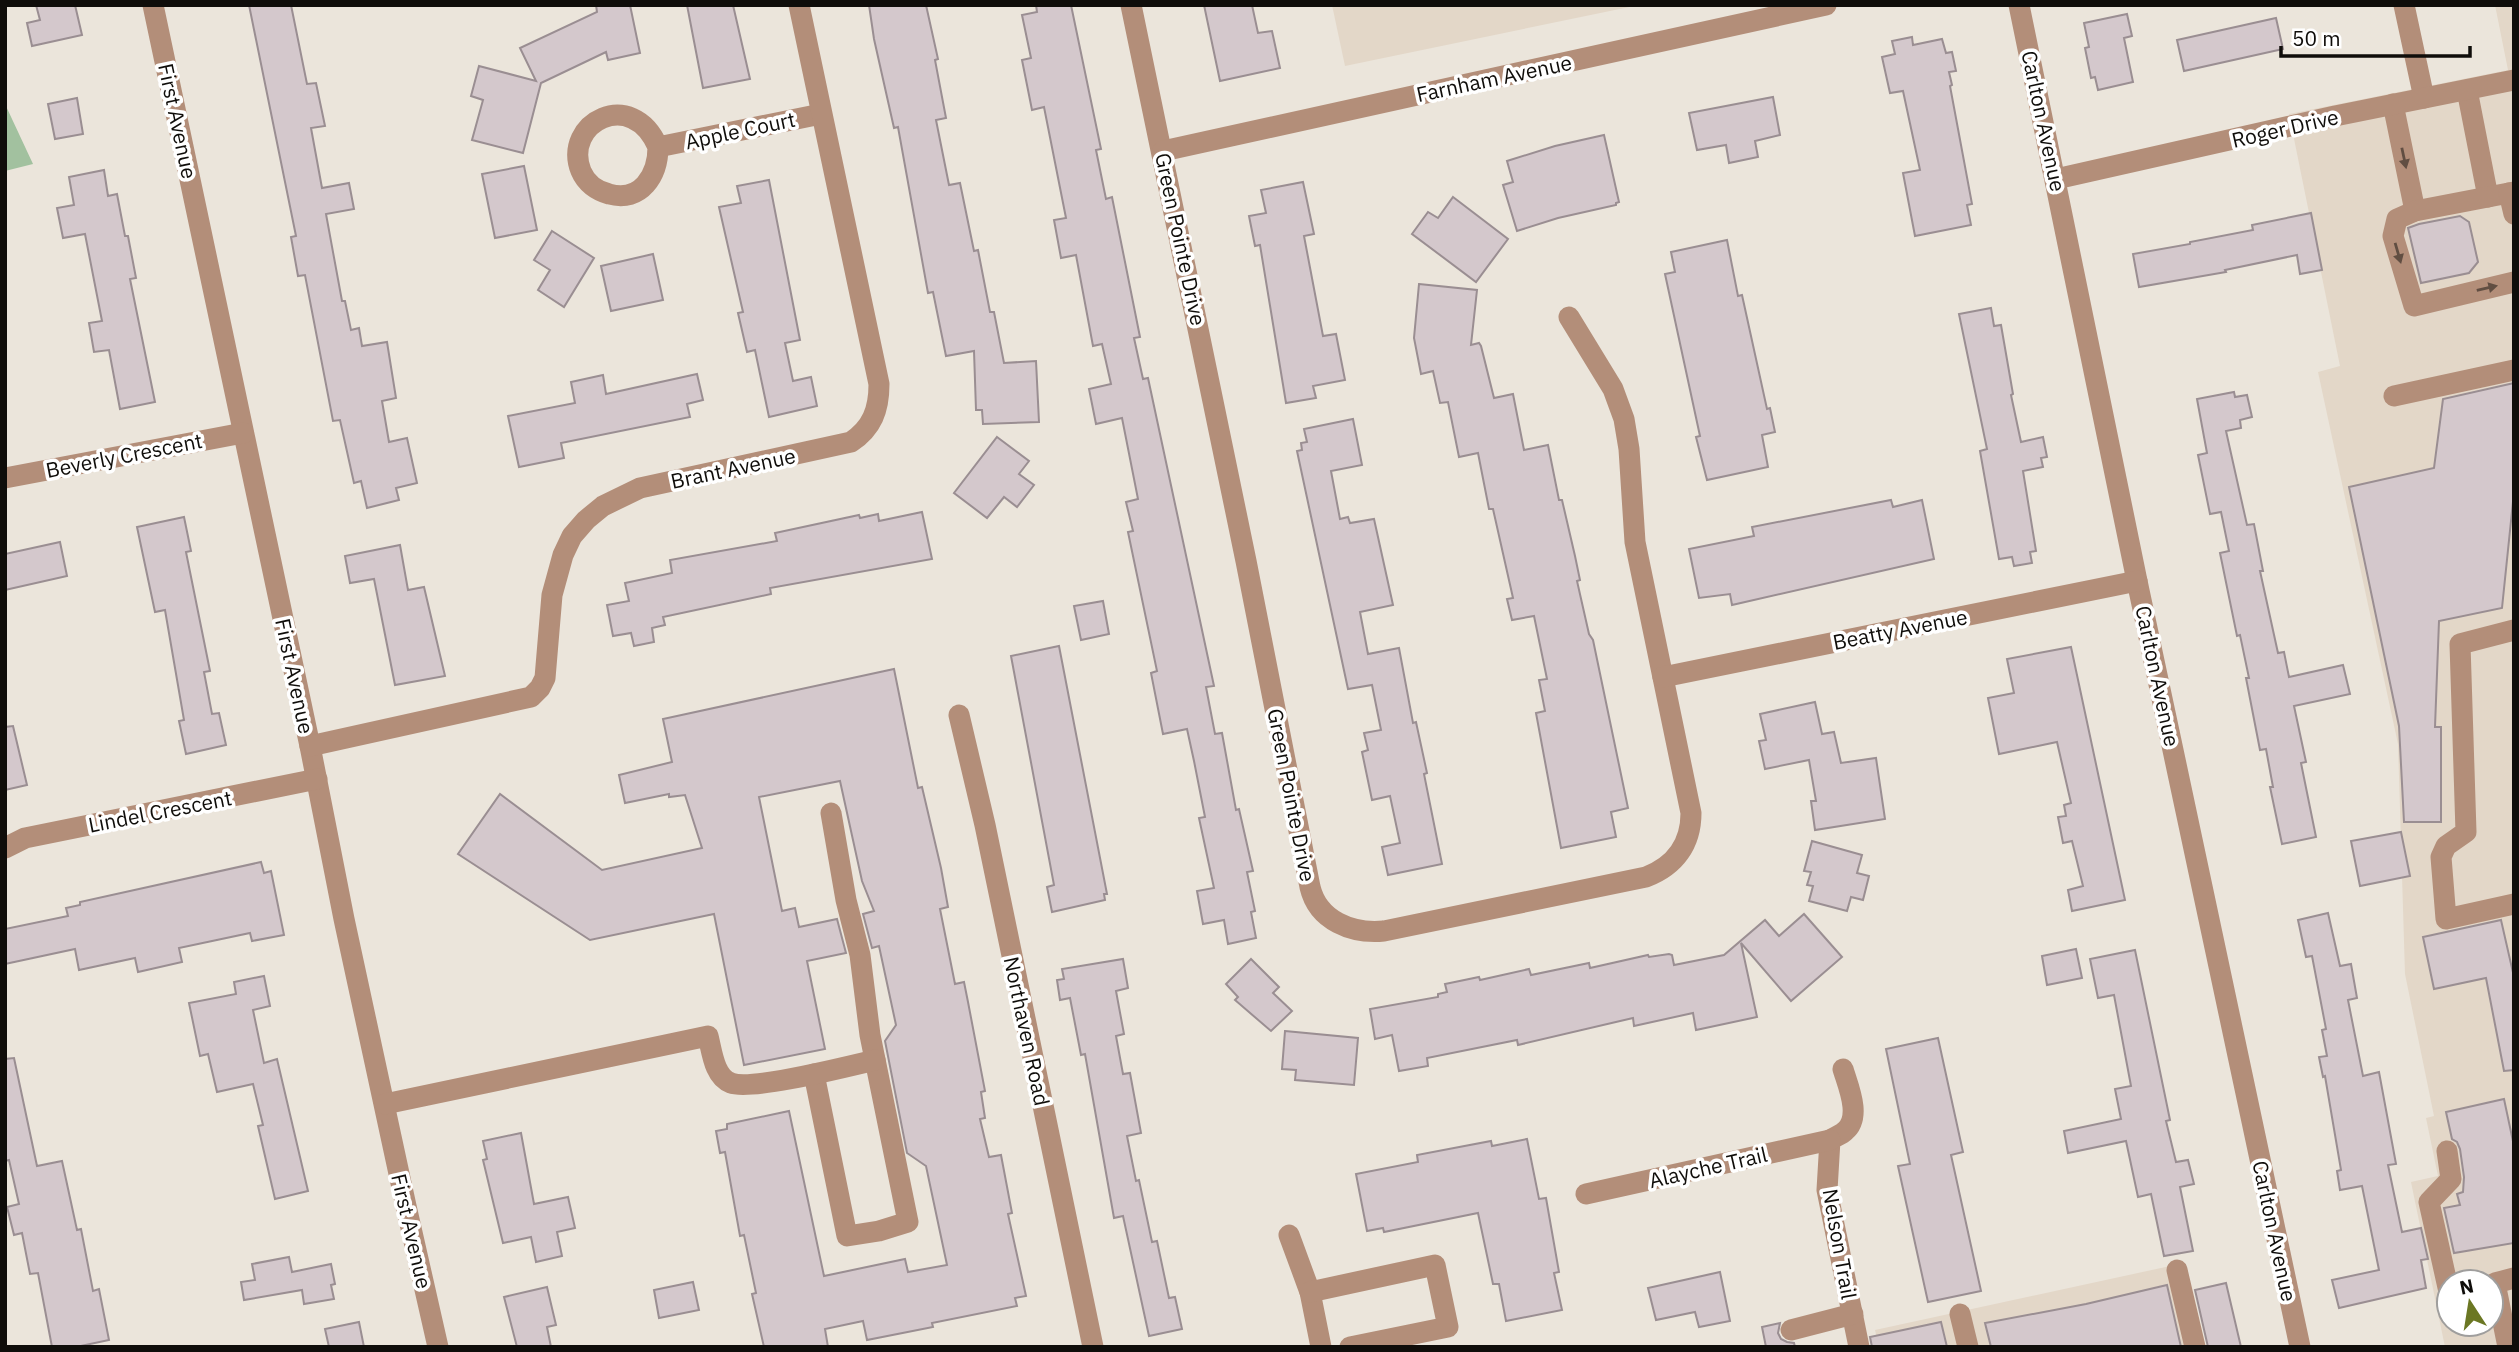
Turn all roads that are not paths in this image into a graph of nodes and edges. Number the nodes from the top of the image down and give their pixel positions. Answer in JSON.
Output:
{"nodes":[{"id":1,"x":153,"y":5,"type":"edge"},
{"id":2,"x":799,"y":5,"type":"edge"},
{"id":3,"x":1131,"y":5,"type":"edge"},
{"id":4,"x":1826,"y":5,"type":"edge"},
{"id":5,"x":2020,"y":5,"type":"edge"},
{"id":6,"x":2404,"y":5,"type":"edge"},
{"id":7,"x":2514,"y":80,"type":"edge"},
{"id":8,"x":2467,"y":90,"type":"junction"},
{"id":9,"x":2424,"y":98,"type":"junction"},
{"id":10,"x":2393,"y":104,"type":"junction"},
{"id":11,"x":821,"y":114,"type":"junction"},
{"id":12,"x":658,"y":147,"type":"dead end"},
{"id":13,"x":1163,"y":151,"type":"junction"},
{"id":14,"x":2056,"y":180,"type":"junction"},
{"id":15,"x":2488,"y":197,"type":"junction"},
{"id":16,"x":2512,"y":200,"type":"edge"},
{"id":17,"x":2415,"y":211,"type":"junction"},
{"id":18,"x":2514,"y":282,"type":"edge"},
{"id":19,"x":1569,"y":317,"type":"dead end"},
{"id":20,"x":2514,"y":370,"type":"edge"},
{"id":21,"x":2394,"y":396,"type":"dead end"},
{"id":22,"x":243,"y":433,"type":"junction"},
{"id":23,"x":5,"y":478,"type":"edge"},
{"id":24,"x":2137,"y":581,"type":"junction"},
{"id":25,"x":2514,"y":630,"type":"edge"},
{"id":26,"x":1663,"y":677,"type":"junction"},
{"id":27,"x":959,"y":715,"type":"dead end"},
{"id":28,"x":310,"y":746,"type":"junction"},
{"id":29,"x":317,"y":779,"type":"junction"},
{"id":30,"x":831,"y":813,"type":"dead end"},
{"id":31,"x":5,"y":848,"type":"edge"},
{"id":32,"x":2514,"y":904,"type":"edge"},
{"id":33,"x":875,"y":1060,"type":"junction"},
{"id":34,"x":1843,"y":1069,"type":"dead end"},
{"id":35,"x":814,"y":1074,"type":"junction"},
{"id":36,"x":384,"y":1104,"type":"junction"},
{"id":37,"x":1830,"y":1140,"type":"junction"},
{"id":38,"x":2447,"y":1151,"type":"dead end"},
{"id":39,"x":1586,"y":1194,"type":"dead end"},
{"id":40,"x":1289,"y":1235,"type":"dead end"},
{"id":41,"x":2444,"y":1268,"type":"edge"},
{"id":42,"x":2177,"y":1270,"type":"dead end"},
{"id":43,"x":1310,"y":1292,"type":"junction"},
{"id":44,"x":1853,"y":1314,"type":"junction"},
{"id":45,"x":1961,"y":1314,"type":"dead end"},
{"id":46,"x":2505,"y":1322,"type":"edge"},
{"id":47,"x":1791,"y":1330,"type":"dead end"},
{"id":48,"x":438,"y":1347,"type":"edge"},
{"id":49,"x":1093,"y":1347,"type":"edge"},
{"id":50,"x":1321,"y":1347,"type":"edge"},
{"id":51,"x":1350,"y":1347,"type":"edge"},
{"id":52,"x":1859,"y":1347,"type":"edge"},
{"id":53,"x":1968,"y":1347,"type":"edge"},
{"id":54,"x":2195,"y":1347,"type":"edge"},
{"id":55,"x":2300,"y":1347,"type":"edge"},
{"id":56,"x":2508,"y":1347,"type":"edge"}],
"edges":[{"from":1,"to":22,"type":"street","name":"First Avenue"},
{"from":2,"to":11,"type":"street","name":"Brant Avenue"},
{"from":3,"to":13,"type":"street","name":"Green Pointe Drive"},
{"from":4,"to":13,"type":"street","name":"Farnham Avenue"},
{"from":5,"to":14,"type":"street","name":"Carlton Avenue"},
{"from":6,"to":9,"type":"street"},
{"from":7,"to":8,"type":"street","name":"Roger Drive"},
{"from":8,"to":9,"type":"street","name":"Roger Drive"},
{"from":8,"to":15,"type":"street"},
{"from":9,"to":10,"type":"street","name":"Roger Drive"},
{"from":10,"to":14,"type":"street","name":"Roger Drive"},
{"from":10,"to":17,"type":"street","one_way":true},
{"from":11,"to":12,"type":"street","name":"Apple Court"},
{"from":11,"to":28,"type":"street","name":"Brant Avenue"},
{"from":13,"to":26,"type":"street","name":"Green Pointe Drive"},
{"from":14,"to":24,"type":"street","name":"Carlton Avenue"},
{"from":15,"to":16,"type":"street"},
{"from":15,"to":17,"type":"street"},
{"from":17,"to":18,"type":"street","one_way":true},
{"from":19,"to":26,"type":"street","name":"Green Pointe Drive"},
{"from":20,"to":21,"type":"street"},
{"from":22,"to":23,"type":"street","name":"Beverly Crescent"},
{"from":22,"to":28,"type":"street","name":"First Avenue"},
{"from":24,"to":26,"type":"street","name":"Beatty Avenue"},
{"from":24,"to":55,"type":"street","name":"Carlton Avenue"},
{"from":25,"to":32,"type":"street"},
{"from":27,"to":49,"type":"street","name":"Northaven Road"},
{"from":28,"to":29,"type":"street","name":"First Avenue"},
{"from":29,"to":31,"type":"street","name":"Lindel Crescent"},
{"from":29,"to":36,"type":"street","name":"First Avenue"},
{"from":30,"to":33,"type":"street"},
{"from":33,"to":35,"type":"street"},
{"from":33,"to":35,"type":"street"},
{"from":34,"to":37,"type":"street"},
{"from":35,"to":36,"type":"street"},
{"from":36,"to":48,"type":"street","name":"First Avenue"},
{"from":37,"to":39,"type":"street","name":"Alayche Trail"},
{"from":37,"to":44,"type":"street","name":"Nelson Trail"},
{"from":38,"to":41,"type":"street"},
{"from":40,"to":43,"type":"street"},
{"from":42,"to":54,"type":"street"},
{"from":43,"to":50,"type":"street"},
{"from":43,"to":51,"type":"street"},
{"from":44,"to":47,"type":"street"},
{"from":44,"to":52,"type":"street","name":"Nelson Trail"},
{"from":45,"to":53,"type":"street"},
{"from":46,"to":56,"type":"street"}]}
